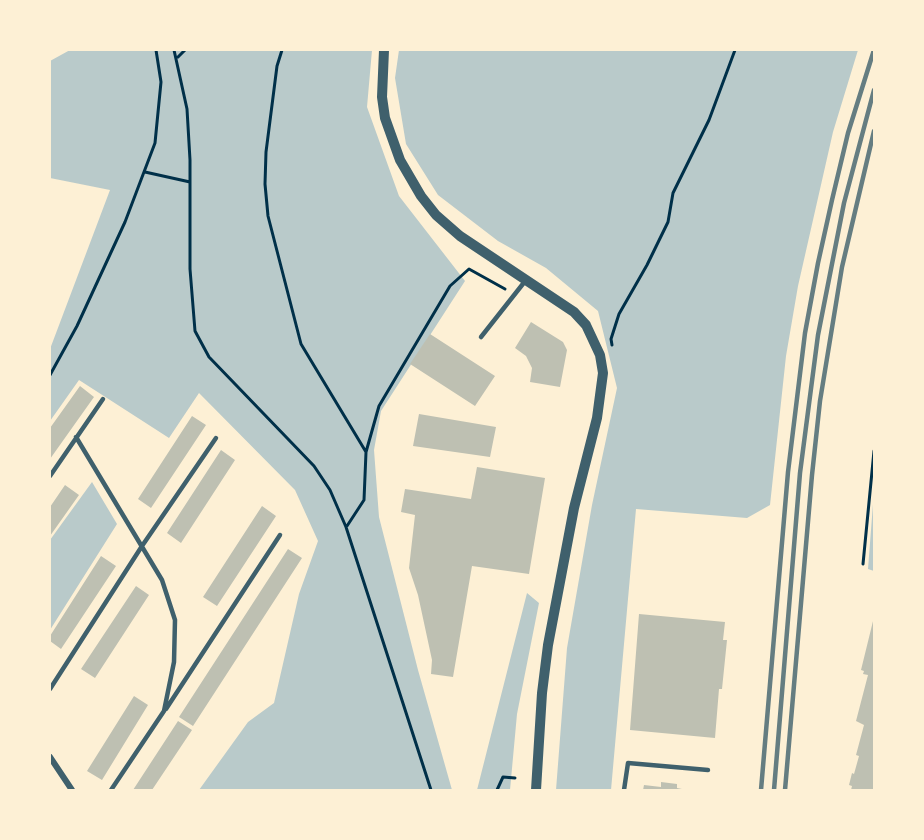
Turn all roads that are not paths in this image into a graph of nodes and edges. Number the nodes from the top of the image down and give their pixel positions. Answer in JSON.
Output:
{"nodes":[{"id":1,"x":384,"y":50,"type":"edge"},
{"id":2,"x":526,"y":280,"type":"junction"},
{"id":3,"x":481,"y":337,"type":"dead end"},
{"id":4,"x":103,"y":399,"type":"dead end"},
{"id":5,"x":76,"y":437,"type":"junction"},
{"id":6,"x":216,"y":438,"type":"dead end"},
{"id":7,"x":50,"y":476,"type":"edge"},
{"id":8,"x":280,"y":535,"type":"dead end"},
{"id":9,"x":142,"y":546,"type":"junction"},
{"id":10,"x":50,"y":689,"type":"edge"},
{"id":11,"x":164,"y":711,"type":"junction"},
{"id":12,"x":50,"y":757,"type":"edge"},
{"id":13,"x":708,"y":770,"type":"dead end"},
{"id":14,"x":72,"y":790,"type":"edge"},
{"id":15,"x":111,"y":790,"type":"edge"},
{"id":16,"x":536,"y":790,"type":"edge"},
{"id":17,"x":624,"y":790,"type":"edge"}],
"edges":[{"from":1,"to":2,"type":"street"},
{"from":2,"to":3,"type":"lane"},
{"from":2,"to":16,"type":"street"},
{"from":4,"to":5,"type":"lane"},
{"from":5,"to":7,"type":"lane"},
{"from":5,"to":9,"type":"lane"},
{"from":6,"to":9,"type":"lane"},
{"from":8,"to":11,"type":"lane"},
{"from":9,"to":10,"type":"lane"},
{"from":9,"to":11,"type":"lane"},
{"from":11,"to":15,"type":"lane"},
{"from":12,"to":14,"type":"street"},
{"from":13,"to":17,"type":"lane"}]}
